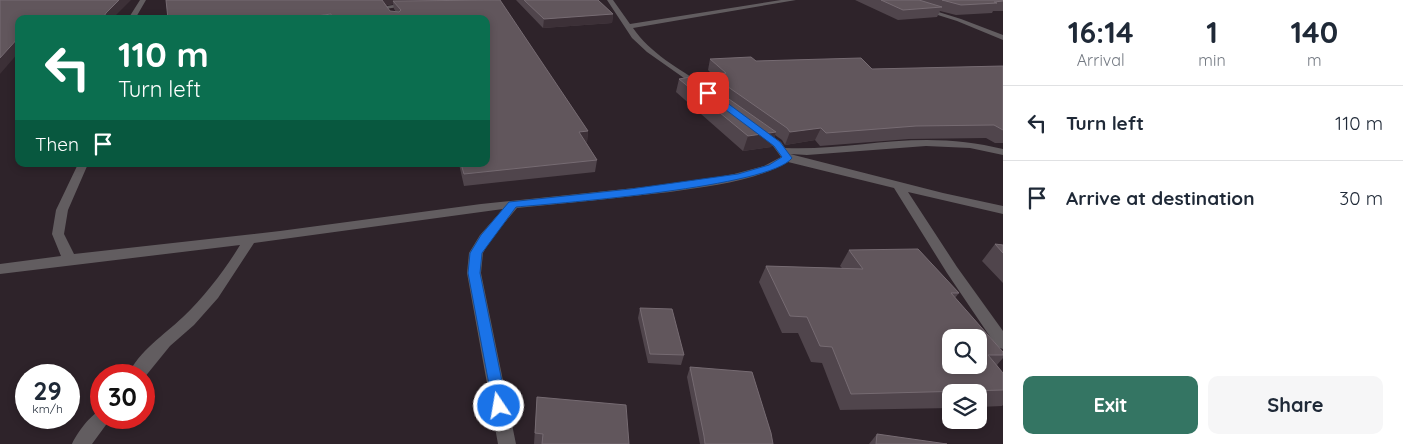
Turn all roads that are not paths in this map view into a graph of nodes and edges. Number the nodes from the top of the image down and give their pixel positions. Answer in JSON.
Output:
{"nodes":[{"id":1,"x":143,"y":0,"type":"edge"},
{"id":2,"x":610,"y":0,"type":"edge"},
{"id":3,"x":793,"y":0,"type":"edge"},
{"id":4,"x":893,"y":0,"type":"edge"},
{"id":5,"x":421,"y":3,"type":"edge"},
{"id":6,"x":391,"y":13,"type":"edge"},
{"id":7,"x":134,"y":15,"type":"edge"},
{"id":8,"x":630,"y":26,"type":"junction"},
{"id":9,"x":1003,"y":38,"type":"edge"},
{"id":10,"x":708,"y":93,"type":"edge"},
{"id":11,"x":754,"y":127,"type":"edge"},
{"id":12,"x":1003,"y":152,"type":"edge"},
{"id":13,"x":785,"y":154,"type":"junction"},
{"id":14,"x":82,"y":167,"type":"edge"},
{"id":15,"x":898,"y":185,"type":"junction"},
{"id":16,"x":513,"y":204,"type":"junction"},
{"id":17,"x":1003,"y":210,"type":"edge"},
{"id":18,"x":250,"y":239,"type":"junction"},
{"id":19,"x":70,"y":258,"type":"junction"},
{"id":20,"x":0,"y":269,"type":"edge"},
{"id":21,"x":1003,"y":343,"type":"edge"},
{"id":22,"x":145,"y":364,"type":"edge"},
{"id":23,"x":93,"y":429,"type":"edge"},
{"id":24,"x":81,"y":444,"type":"edge"},
{"id":25,"x":507,"y":444,"type":"edge"}],
"edges":[{"from":1,"to":7,"type":"street"},
{"from":2,"to":8,"type":"street"},
{"from":3,"to":8,"type":"street"},
{"from":4,"to":9,"type":"street"},
{"from":5,"to":6,"type":"street"},
{"from":8,"to":10,"type":"street"},
{"from":11,"to":13,"type":"street"},
{"from":12,"to":13,"type":"street"},
{"from":13,"to":15,"type":"street"},
{"from":13,"to":16,"type":"street"},
{"from":14,"to":19,"type":"street"},
{"from":15,"to":17,"type":"street"},
{"from":15,"to":21,"type":"street"},
{"from":16,"to":18,"type":"street"},
{"from":16,"to":25,"type":"street"},
{"from":18,"to":19,"type":"street"},
{"from":18,"to":22,"type":"street"},
{"from":19,"to":20,"type":"street"},
{"from":23,"to":24,"type":"street"}]}
